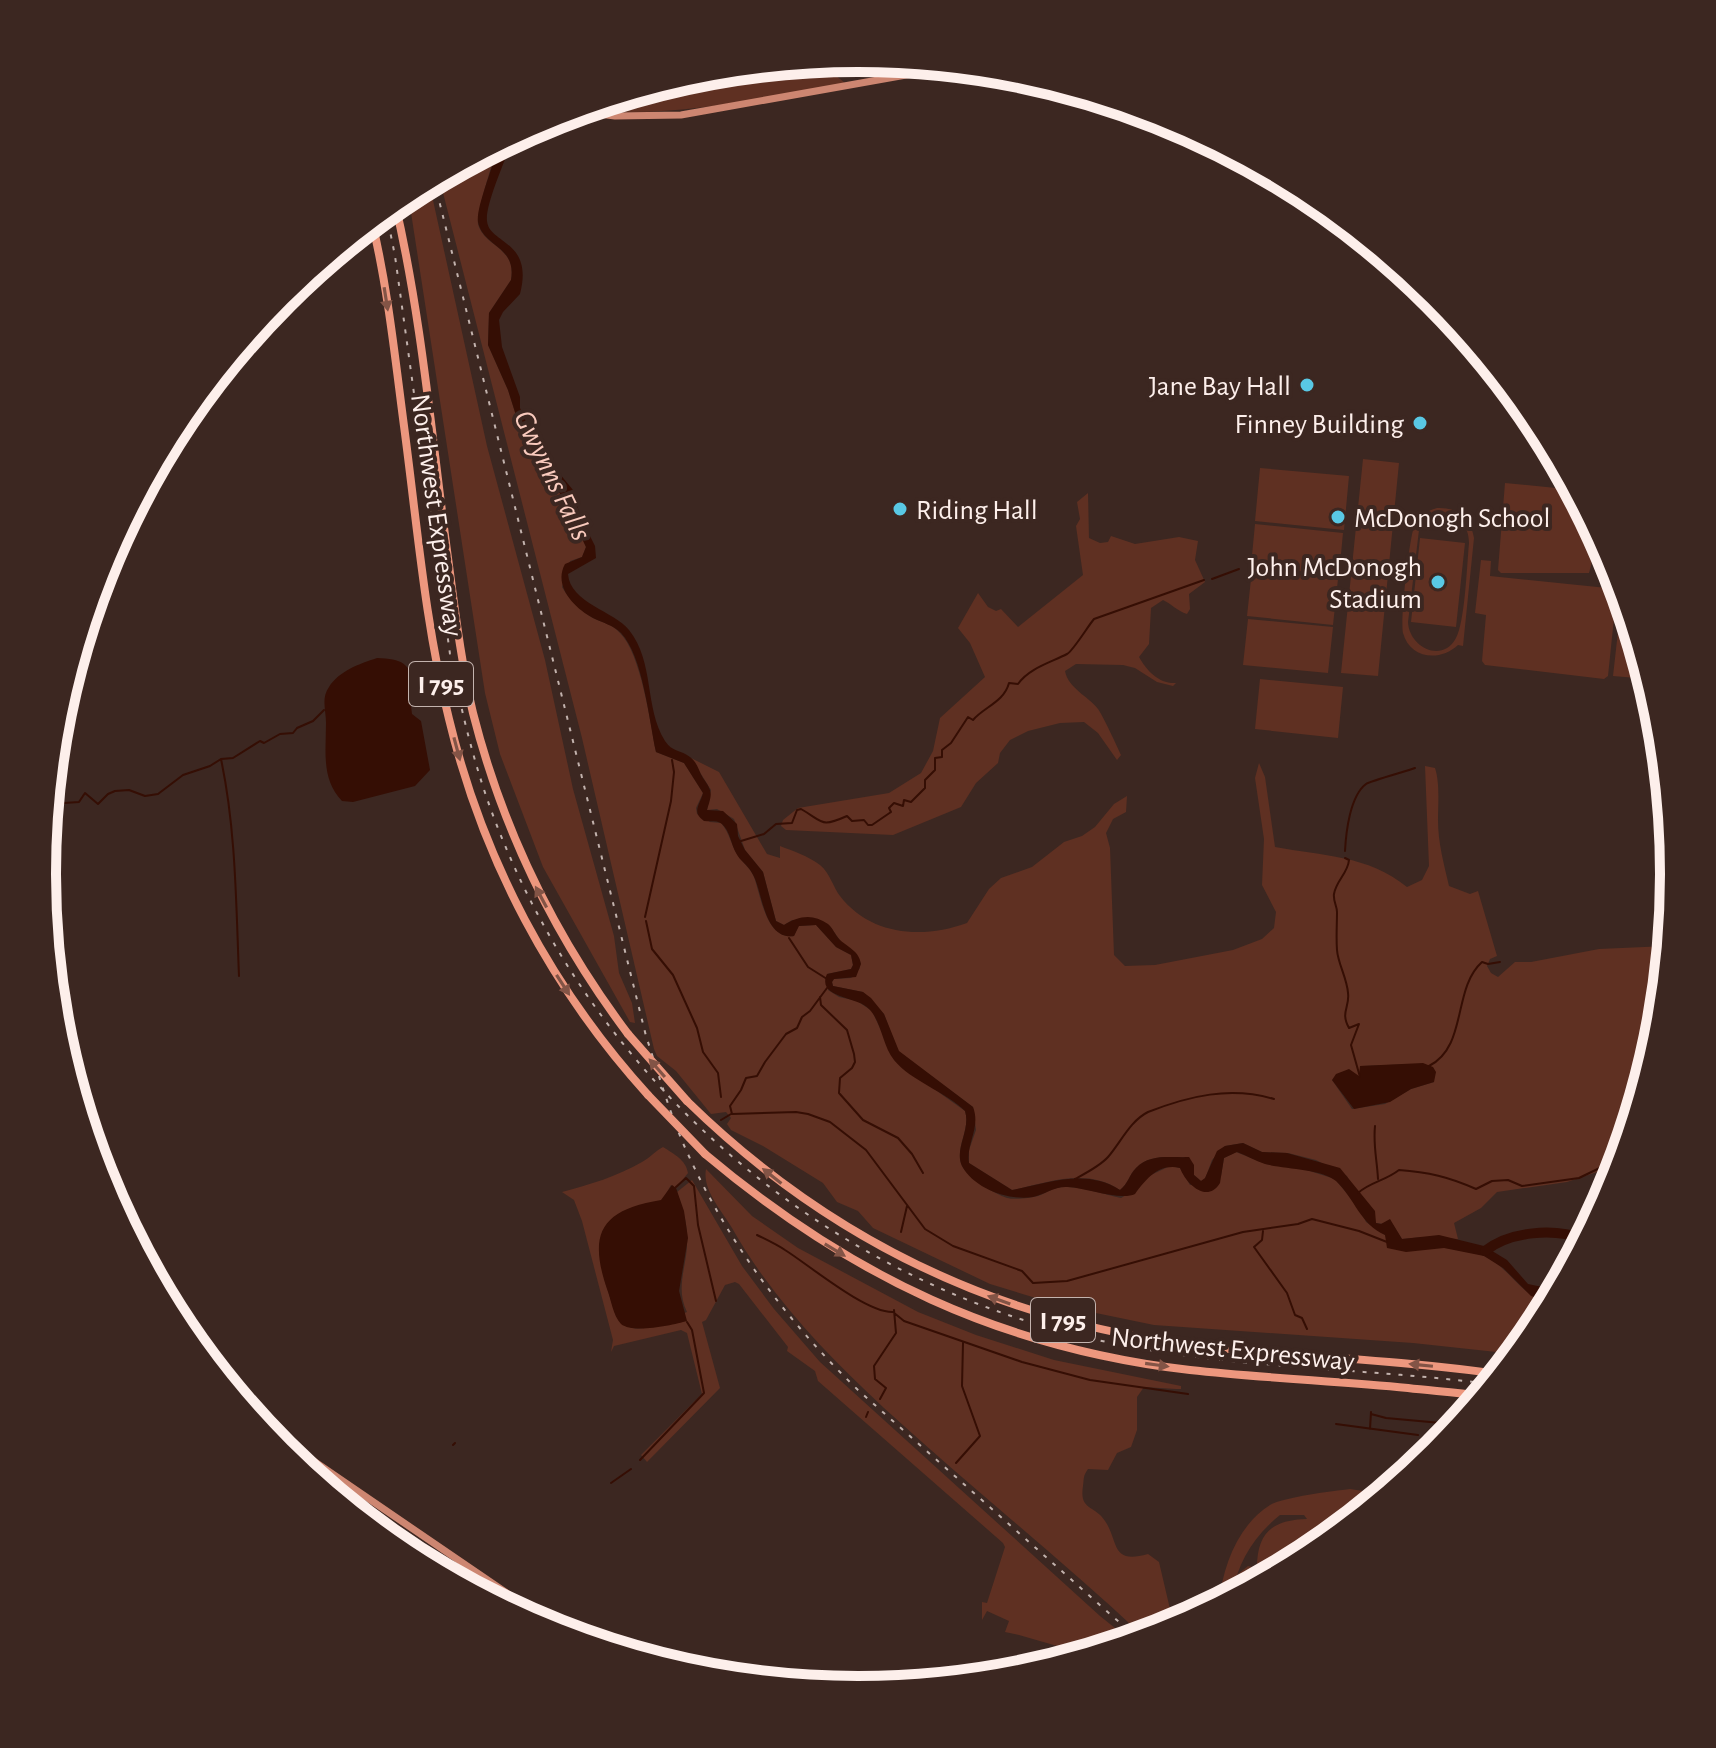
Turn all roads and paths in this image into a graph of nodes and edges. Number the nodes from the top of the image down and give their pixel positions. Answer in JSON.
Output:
{"nodes":[{"id":1,"x":911,"y":74,"type":"edge"},
{"id":2,"x":604,"y":114,"type":"edge"},
{"id":3,"x":398,"y":218,"type":"edge"},
{"id":4,"x":374,"y":235,"type":"edge"},
{"id":5,"x":1485,"y":1373,"type":"edge"},
{"id":6,"x":1468,"y":1395,"type":"edge"},
{"id":7,"x":308,"y":1457,"type":"edge"},
{"id":8,"x":514,"y":1598,"type":"edge"}],
"edges":[{"from":1,"to":2,"type":"main road"},
{"from":5,"to":3,"type":"highway","name":"Northwest Expressway","number":"I 795","one_way":true,"bridge":true},
{"from":4,"to":6,"type":"highway","name":"Northwest Expressway","number":"I 795","one_way":true,"bridge":true},
{"from":7,"to":8,"type":"main road"}]}
